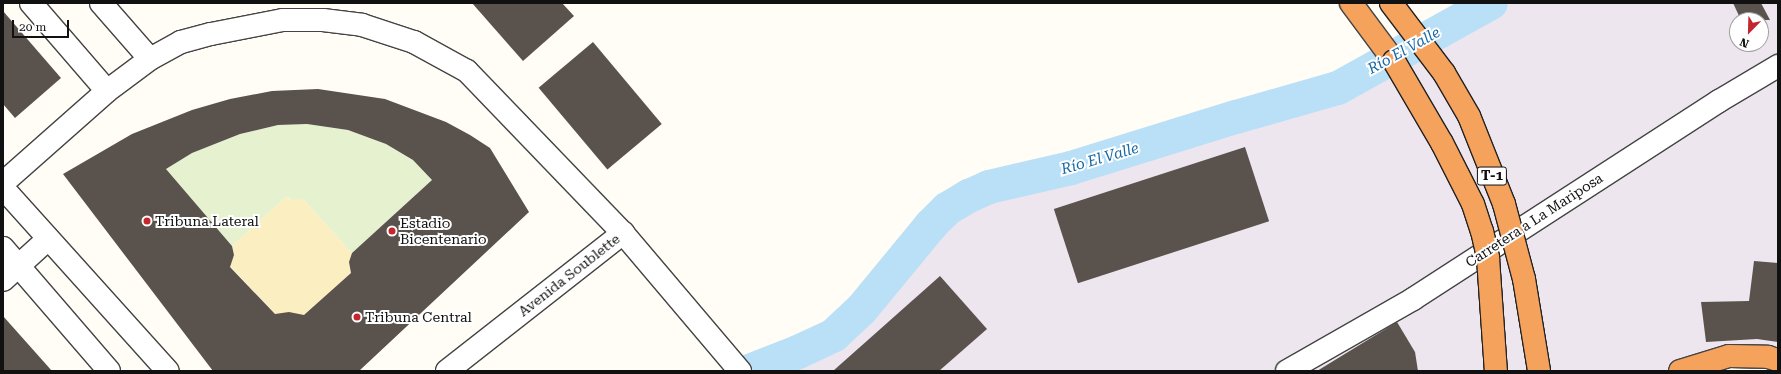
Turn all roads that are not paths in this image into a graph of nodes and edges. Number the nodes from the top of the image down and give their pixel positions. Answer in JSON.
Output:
{"nodes":[{"id":1,"x":31,"y":3,"type":"edge"},
{"id":2,"x":101,"y":3,"type":"edge"},
{"id":3,"x":1351,"y":3,"type":"edge"},
{"id":4,"x":1392,"y":3,"type":"edge"},
{"id":5,"x":150,"y":59,"type":"junction"},
{"id":6,"x":1778,"y":66,"type":"edge"},
{"id":7,"x":107,"y":91,"type":"junction"},
{"id":8,"x":3,"y":183,"type":"edge"},
{"id":9,"x":3,"y":188,"type":"edge"},
{"id":10,"x":623,"y":232,"type":"junction"},
{"id":11,"x":48,"y":239,"type":"junction"},
{"id":12,"x":3,"y":248,"type":"edge"},
{"id":13,"x":11,"y":273,"type":"edge"},
{"id":14,"x":1778,"y":360,"type":"edge"},
{"id":15,"x":109,"y":371,"type":"edge"},
{"id":16,"x":168,"y":371,"type":"edge"},
{"id":17,"x":448,"y":371,"type":"edge"},
{"id":18,"x":740,"y":371,"type":"edge"},
{"id":19,"x":1287,"y":371,"type":"edge"},
{"id":20,"x":1496,"y":371,"type":"edge"},
{"id":21,"x":1539,"y":371,"type":"edge"},
{"id":22,"x":1680,"y":371,"type":"edge"}],
"edges":[{"from":1,"to":7,"type":"street"},
{"from":2,"to":5,"type":"street"},
{"from":3,"to":20,"type":"highway","number":"T-1","bridge":true},
{"from":4,"to":21,"type":"highway","number":"T-1","bridge":true},
{"from":5,"to":7,"type":"street"},
{"from":5,"to":10,"type":"street"},
{"from":6,"to":19,"type":"street","name":"Carretera a La Mariposa"},
{"from":7,"to":8,"type":"street"},
{"from":9,"to":11,"type":"street"},
{"from":10,"to":17,"type":"street","name":"Avenida Soublette"},
{"from":10,"to":18,"type":"street","name":"Avenida Soublette"},
{"from":11,"to":13,"type":"street"},
{"from":11,"to":16,"type":"street"},
{"from":12,"to":13,"type":"street"},
{"from":13,"to":15,"type":"street"},
{"from":14,"to":22,"type":"highway"}]}
